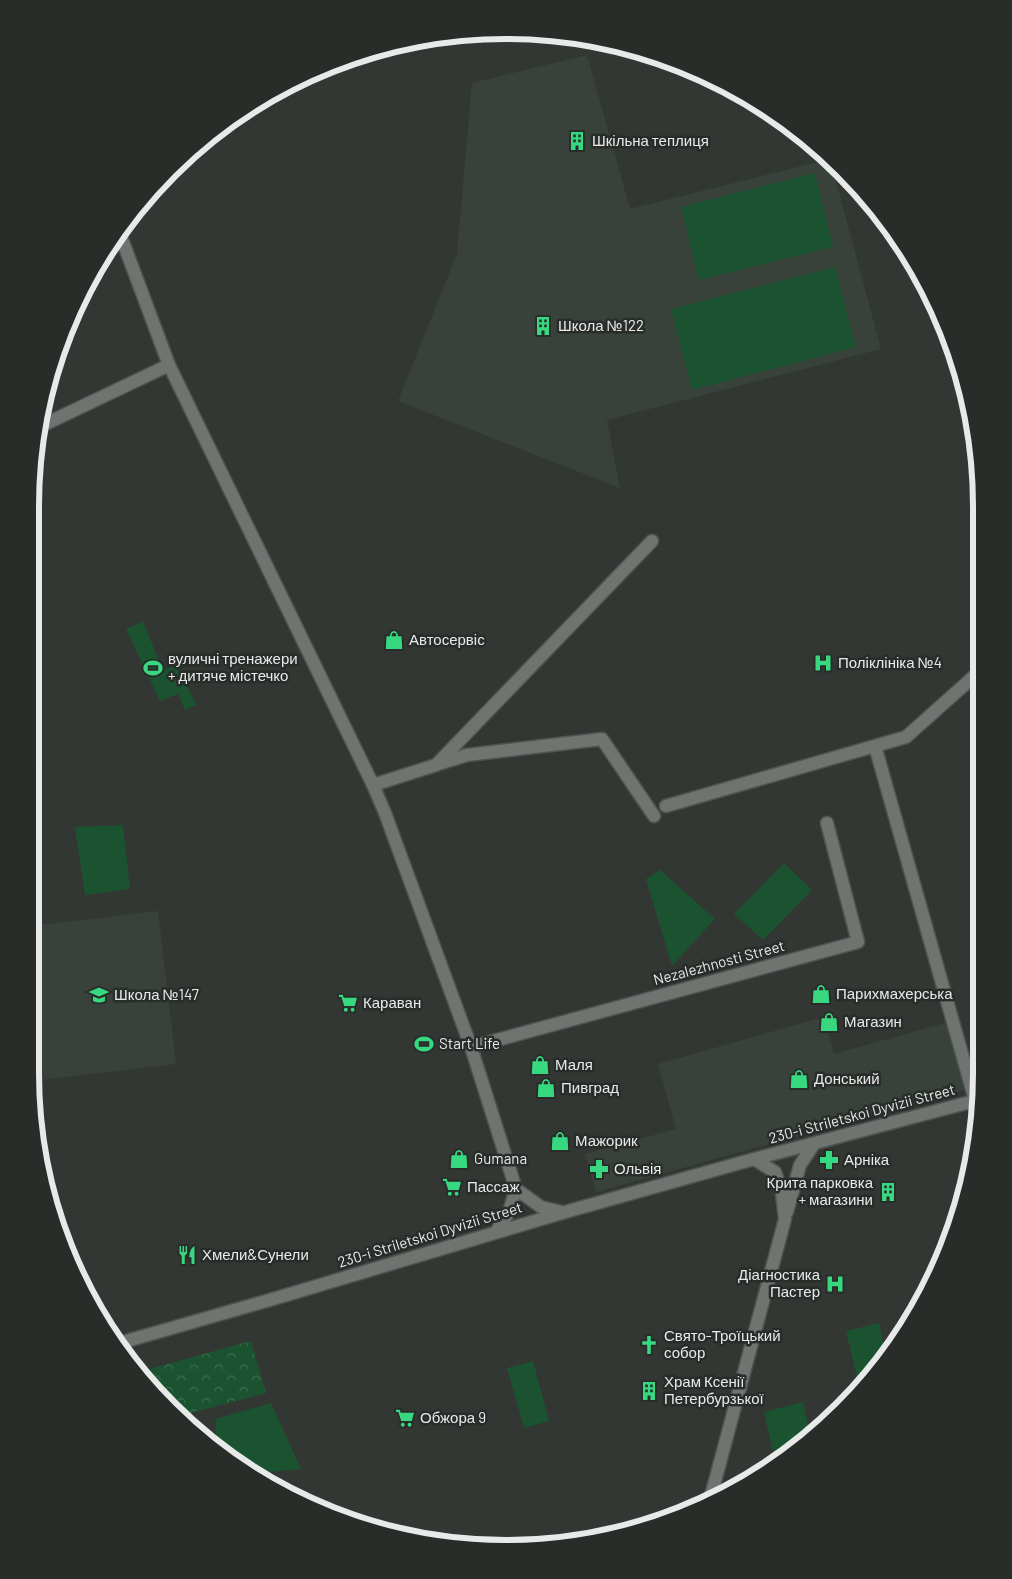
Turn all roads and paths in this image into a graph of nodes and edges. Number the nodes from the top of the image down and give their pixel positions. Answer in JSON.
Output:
{"nodes":[{"id":1,"x":122,"y":239,"type":"edge"},
{"id":2,"x":169,"y":365,"type":"junction"},
{"id":3,"x":47,"y":423,"type":"edge"},
{"id":4,"x":652,"y":541,"type":"dead end"},
{"id":5,"x":973,"y":677,"type":"edge"},
{"id":6,"x":875,"y":746,"type":"junction"},
{"id":7,"x":436,"y":765,"type":"junction"},
{"id":8,"x":374,"y":785,"type":"junction"},
{"id":9,"x":666,"y":806,"type":"dead end"},
{"id":10,"x":654,"y":816,"type":"dead end"},
{"id":11,"x":827,"y":823,"type":"dead end"},
{"id":12,"x":471,"y":1047,"type":"junction"},
{"id":13,"x":973,"y":1088,"type":"edge"},
{"id":14,"x":972,"y":1101,"type":"edge"},
{"id":15,"x":814,"y":1144,"type":"junction"},
{"id":16,"x":754,"y":1159,"type":"junction"},
{"id":17,"x":516,"y":1188,"type":"junction"},
{"id":18,"x":565,"y":1212,"type":"junction"},
{"id":19,"x":785,"y":1219,"type":"junction"},
{"id":20,"x":496,"y":1232,"type":"junction"},
{"id":21,"x":124,"y":1342,"type":"edge"},
{"id":22,"x":712,"y":1492,"type":"edge"}],
"edges":[{"from":1,"to":2,"type":"street"},
{"from":2,"to":3,"type":"street"},
{"from":2,"to":8,"type":"street"},
{"from":4,"to":7,"type":"street"},
{"from":5,"to":6,"type":"street"},
{"from":6,"to":9,"type":"street"},
{"from":6,"to":13,"type":"street"},
{"from":7,"to":8,"type":"street"},
{"from":7,"to":10,"type":"street"},
{"from":8,"to":12,"type":"street"},
{"from":11,"to":12,"type":"street","name":"Nezalezhnosti Street"},
{"from":12,"to":17,"type":"street"},
{"from":14,"to":15,"type":"street","name":"230-i Striletskoi Dyvizii Street"},
{"from":15,"to":16,"type":"street","name":"230-i Striletskoi Dyvizii Street"},
{"from":15,"to":19,"type":"street"},
{"from":16,"to":18,"type":"street","name":"230-i Striletskoi Dyvizii Street"},
{"from":16,"to":19,"type":"street","name":"230-i Striletskoi Dyvizii Street"},
{"from":17,"to":18,"type":"street"},
{"from":17,"to":20,"type":"street"},
{"from":18,"to":20,"type":"street","name":"230-i Striletskoi Dyvizii Street"},
{"from":19,"to":22,"type":"street","name":"230-i Striletskoi Dyvizii Street"},
{"from":20,"to":21,"type":"street","name":"230-i Striletskoi Dyvizii Street"}]}
